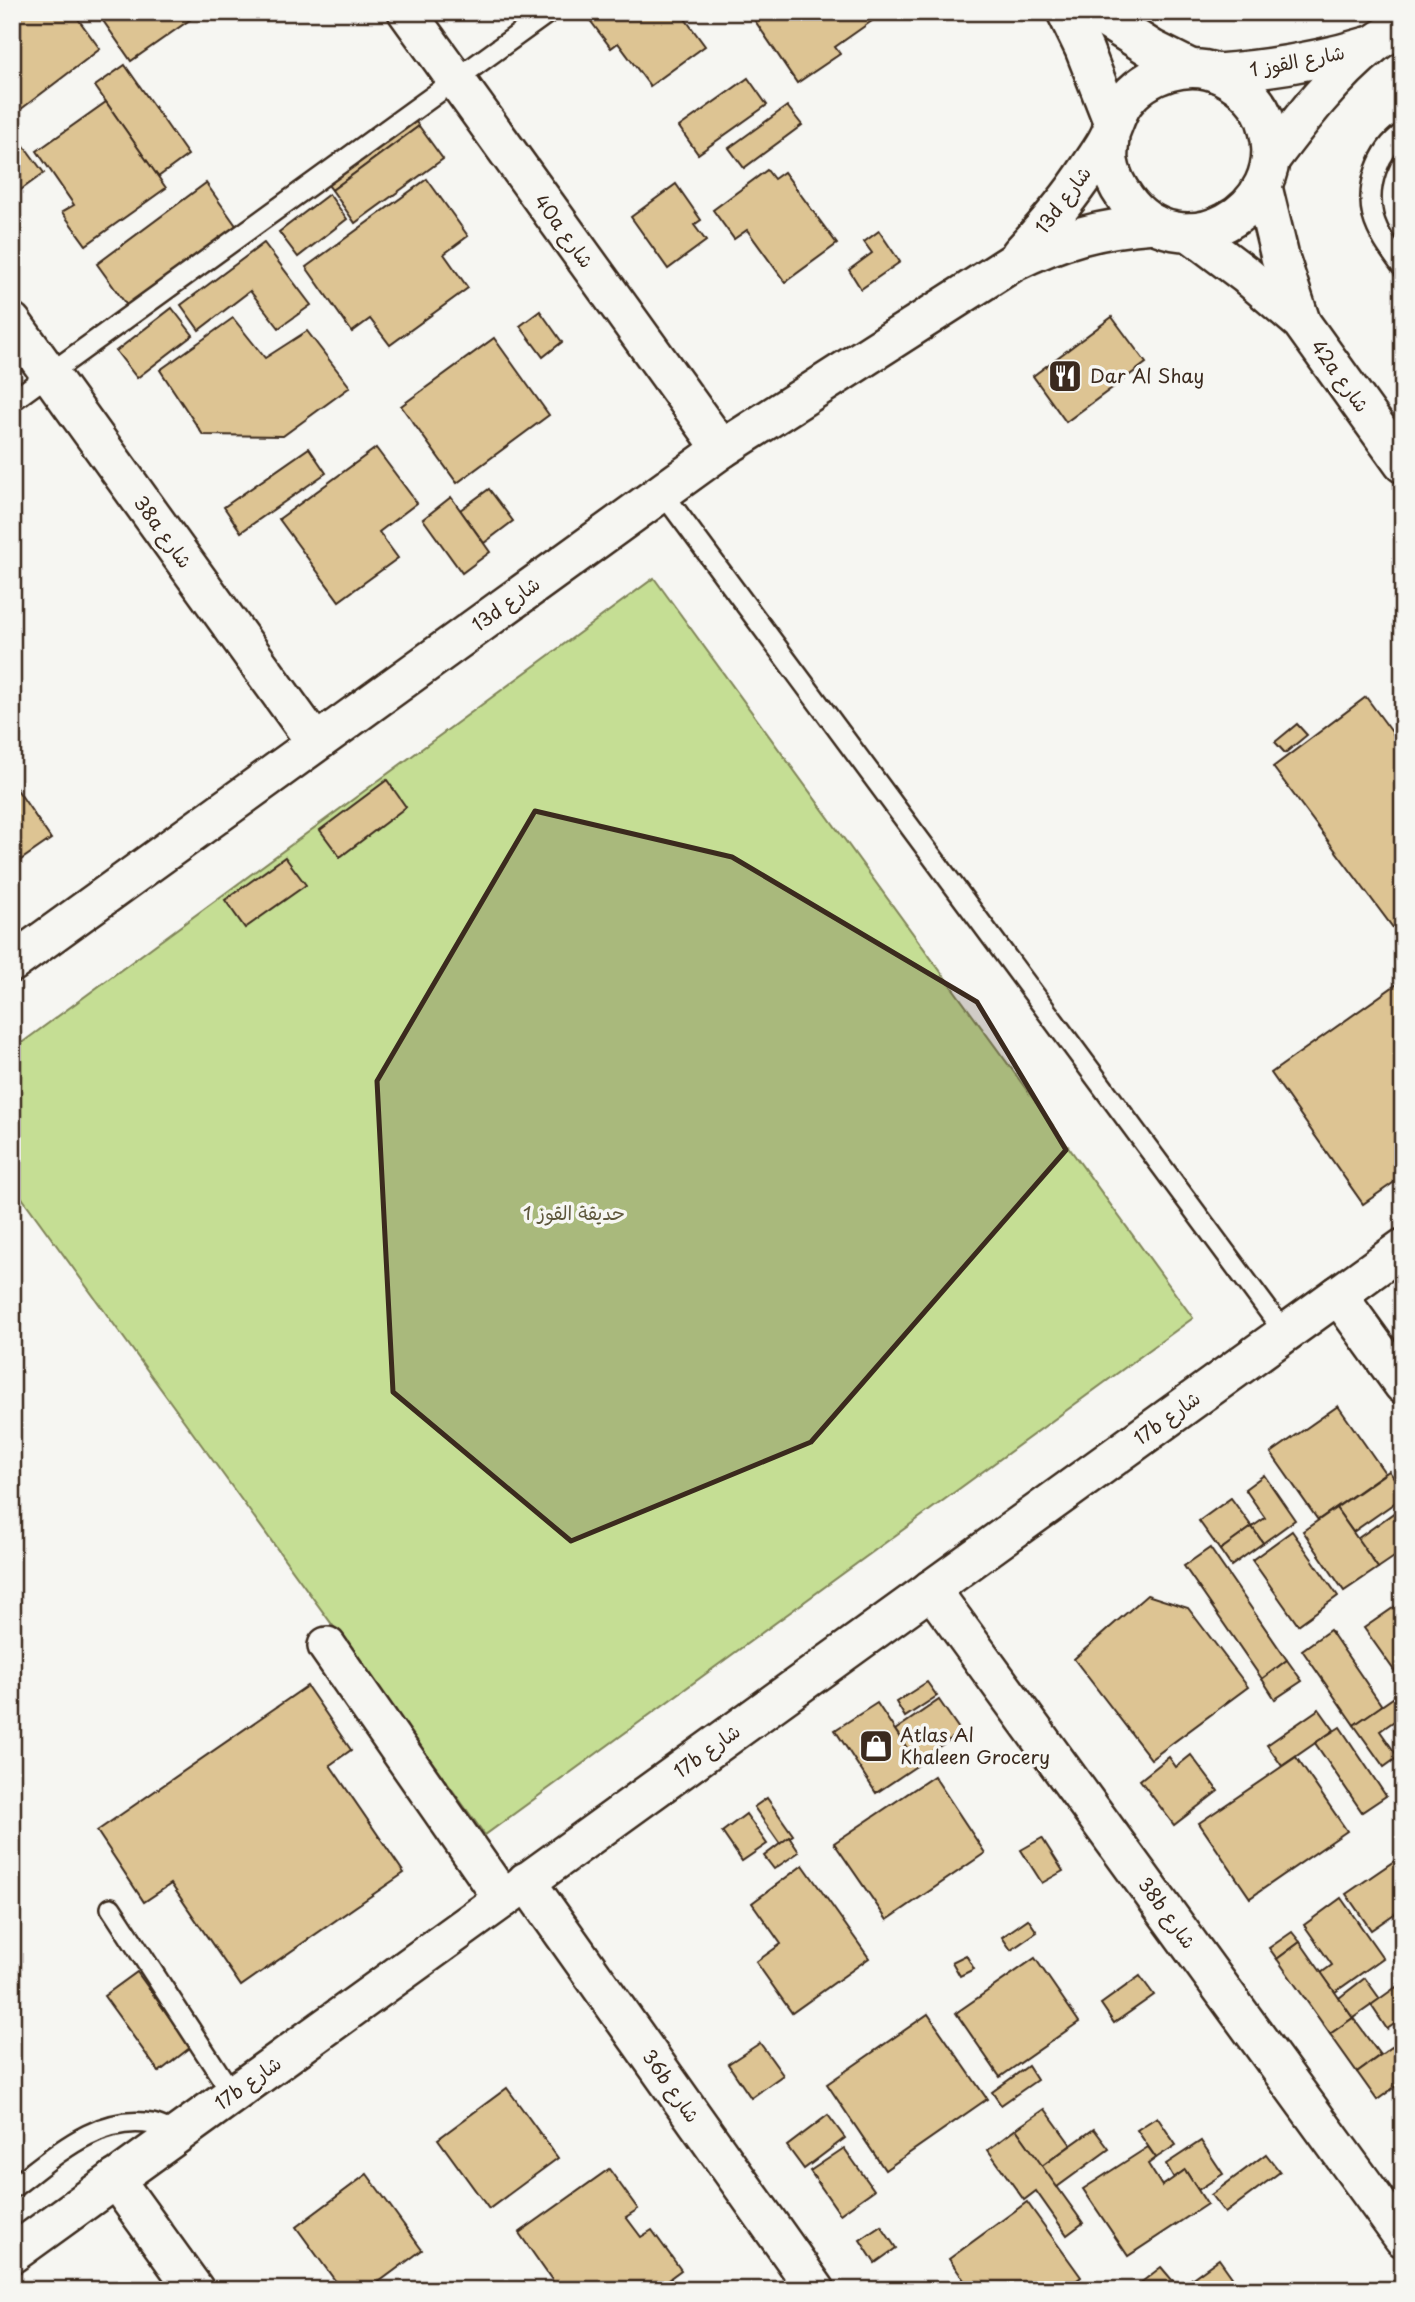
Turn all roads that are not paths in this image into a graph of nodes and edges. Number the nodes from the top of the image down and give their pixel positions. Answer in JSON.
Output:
{"nodes":[{"id":1,"x":407,"y":12,"type":"edge"},
{"id":2,"x":549,"y":12,"type":"edge"},
{"id":3,"x":1066,"y":12,"type":"edge"},
{"id":4,"x":1094,"y":12,"type":"edge"},
{"id":5,"x":1389,"y":35,"type":"edge"},
{"id":6,"x":1204,"y":70,"type":"junction"},
{"id":7,"x":456,"y":80,"type":"junction"},
{"id":8,"x":1111,"y":129,"type":"junction"},
{"id":9,"x":1403,"y":133,"type":"edge"},
{"id":10,"x":1267,"y":173,"type":"junction"},
{"id":11,"x":1171,"y":228,"type":"junction"},
{"id":12,"x":1012,"y":263,"type":"junction"},
{"id":13,"x":1403,"y":268,"type":"edge"},
{"id":14,"x":12,"y":322,"type":"edge"},
{"id":15,"x":1301,"y":322,"type":"junction"},
{"id":16,"x":50,"y":374,"type":"junction"},
{"id":17,"x":12,"y":401,"type":"edge"},
{"id":18,"x":722,"y":449,"type":"junction"},
{"id":19,"x":1403,"y":464,"type":"edge"},
{"id":20,"x":662,"y":492,"type":"junction"},
{"id":21,"x":314,"y":742,"type":"junction"},
{"id":22,"x":12,"y":963,"type":"edge"},
{"id":23,"x":1403,"y":1248,"type":"edge"},
{"id":24,"x":1338,"y":1295,"type":"junction"},
{"id":25,"x":1285,"y":1333,"type":"junction"},
{"id":26,"x":1403,"y":1385,"type":"edge"},
{"id":27,"x":931,"y":1589,"type":"junction"},
{"id":28,"x":327,"y":1646,"type":"dead end"},
{"id":29,"x":515,"y":1890,"type":"junction"},
{"id":30,"x":111,"y":1909,"type":"dead end"},
{"id":31,"x":233,"y":2095,"type":"junction"},
{"id":32,"x":178,"y":2134,"type":"junction"},
{"id":33,"x":115,"y":2179,"type":"junction"},
{"id":34,"x":12,"y":2188,"type":"edge"},
{"id":35,"x":1403,"y":2238,"type":"edge"},
{"id":36,"x":12,"y":2254,"type":"edge"},
{"id":37,"x":195,"y":2290,"type":"edge"},
{"id":38,"x":816,"y":2290,"type":"edge"}],
"edges":[{"from":1,"to":7,"type":"street","name":"40a شارع"},
{"from":2,"to":7,"type":"lane"},
{"from":3,"to":8,"type":"street"},
{"from":4,"to":6,"type":"street"},
{"from":5,"to":6,"type":"street","name":"شارع القوز 1"},
{"from":5,"to":10,"type":"street","name":"شارع القوز 1"},
{"from":6,"to":8,"type":"street"},
{"from":6,"to":10,"type":"street"},
{"from":7,"to":16,"type":"lane"},
{"from":7,"to":18,"type":"street","name":"40a شارع"},
{"from":8,"to":11,"type":"street"},
{"from":8,"to":12,"type":"street","name":"13d شارع"},
{"from":9,"to":13,"type":"lane"},
{"from":10,"to":11,"type":"street"},
{"from":10,"to":15,"type":"street","name":"42a شارع"},
{"from":11,"to":12,"type":"street","name":"13d شارع"},
{"from":11,"to":15,"type":"street","name":"42a شارع"},
{"from":12,"to":18,"type":"street","name":"13d شارع"},
{"from":14,"to":16,"type":"street","name":"38a شارع"},
{"from":15,"to":19,"type":"street","name":"42a شارع"},
{"from":16,"to":17,"type":"lane"},
{"from":16,"to":21,"type":"street","name":"38a شارع"},
{"from":18,"to":20,"type":"street","name":"13d شارع"},
{"from":20,"to":21,"type":"street","name":"13d شارع"},
{"from":20,"to":25,"type":"lane"},
{"from":21,"to":22,"type":"street","name":"13d شارع"},
{"from":23,"to":24,"type":"street","name":"17b شارع"},
{"from":24,"to":25,"type":"street","name":"17b شارع"},
{"from":24,"to":26,"type":"street"},
{"from":25,"to":27,"type":"street","name":"17b شارع"},
{"from":27,"to":29,"type":"street","name":"17b شارع"},
{"from":27,"to":35,"type":"street","name":"38b شارع"},
{"from":28,"to":29,"type":"street","name":"36b شارع"},
{"from":29,"to":31,"type":"street","name":"17b شارع"},
{"from":29,"to":38,"type":"street","name":"36b شارع"},
{"from":30,"to":31,"type":"lane"},
{"from":31,"to":32,"type":"street","name":"17b شارع"},
{"from":32,"to":33,"type":"street","name":"17b شارع"},
{"from":32,"to":34,"type":"lane"},
{"from":33,"to":36,"type":"street","name":"17b شارع"},
{"from":33,"to":37,"type":"street"}]}
